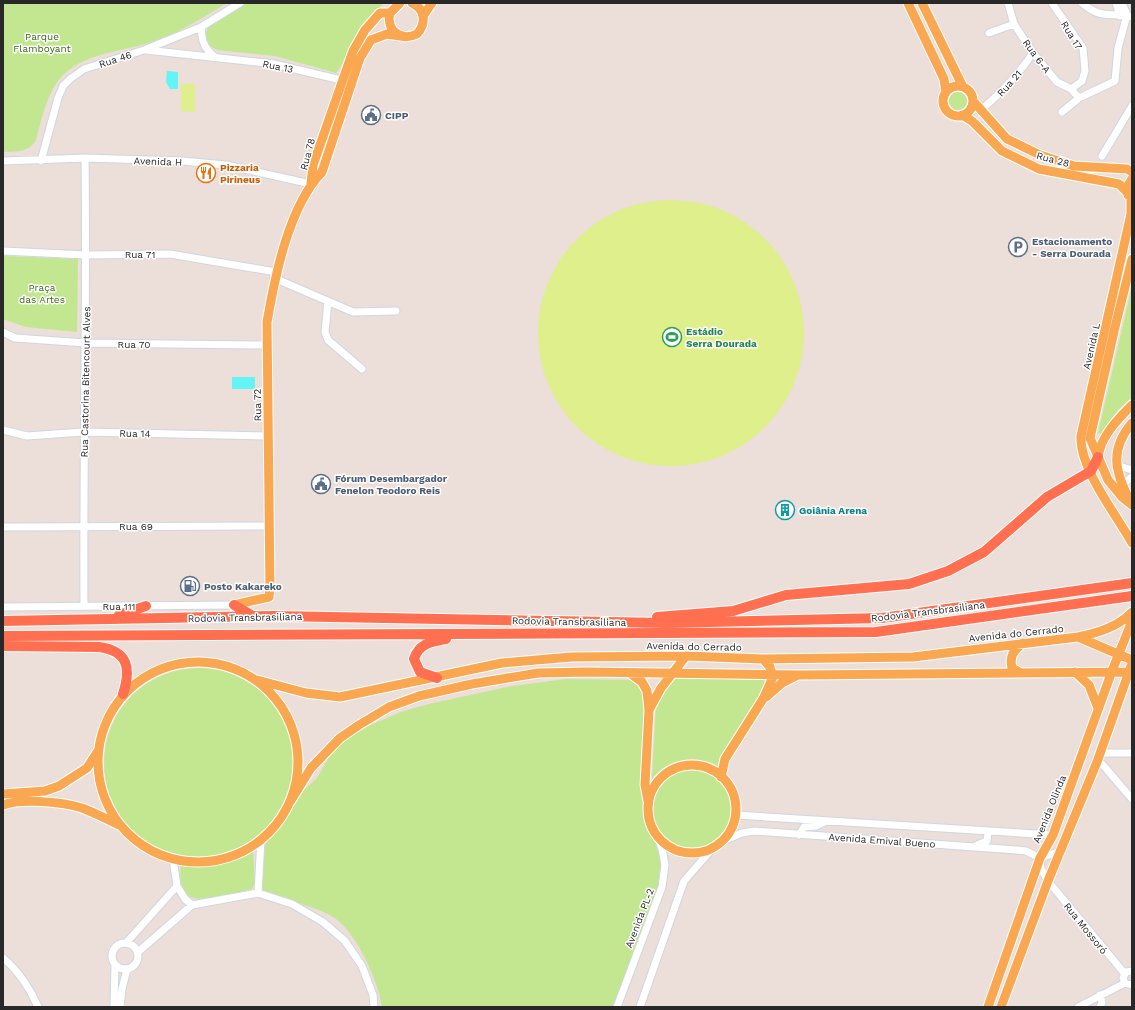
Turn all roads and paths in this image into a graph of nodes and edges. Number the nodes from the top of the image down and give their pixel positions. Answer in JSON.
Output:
{"nodes":[{"id":1,"x":240,"y":3,"type":"edge"},
{"id":2,"x":398,"y":3,"type":"edge"},
{"id":3,"x":412,"y":3,"type":"edge"},
{"id":4,"x":432,"y":3,"type":"edge"},
{"id":5,"x":908,"y":3,"type":"edge"},
{"id":6,"x":922,"y":3,"type":"edge"},
{"id":7,"x":1008,"y":3,"type":"edge"},
{"id":8,"x":1052,"y":3,"type":"edge"},
{"id":9,"x":1082,"y":3,"type":"edge"},
{"id":10,"x":1116,"y":3,"type":"edge"},
{"id":11,"x":1122,"y":3,"type":"edge"},
{"id":12,"x":390,"y":13,"type":"junction"},
{"id":13,"x":423,"y":16,"type":"junction"},
{"id":14,"x":1126,"y":16,"type":"edge"},
{"id":15,"x":1014,"y":24,"type":"junction"},
{"id":16,"x":201,"y":27,"type":"junction"},
{"id":17,"x":989,"y":33,"type":"dead end"},
{"id":18,"x":400,"y":36,"type":"junction"},
{"id":19,"x":144,"y":50,"type":"junction"},
{"id":20,"x":1033,"y":53,"type":"junction"},
{"id":21,"x":215,"y":57,"type":"junction"},
{"id":22,"x":341,"y":80,"type":"junction"},
{"id":23,"x":963,"y":87,"type":"junction"},
{"id":24,"x":1071,"y":89,"type":"junction"},
{"id":25,"x":946,"y":92,"type":"junction"},
{"id":26,"x":1079,"y":98,"type":"junction"},
{"id":27,"x":973,"y":101,"type":"junction"},
{"id":28,"x":1132,"y":106,"type":"edge"},
{"id":29,"x":981,"y":110,"type":"junction"},
{"id":30,"x":1062,"y":112,"type":"dead end"},
{"id":31,"x":962,"y":115,"type":"junction"},
{"id":32,"x":1102,"y":156,"type":"dead end"},
{"id":33,"x":85,"y":158,"type":"junction"},
{"id":34,"x":3,"y":161,"type":"edge"},
{"id":35,"x":41,"y":161,"type":"junction"},
{"id":36,"x":1132,"y":172,"type":"edge"},
{"id":37,"x":1132,"y":179,"type":"edge"},
{"id":38,"x":311,"y":184,"type":"junction"},
{"id":39,"x":1130,"y":197,"type":"edge"},
{"id":40,"x":3,"y":251,"type":"edge"},
{"id":41,"x":86,"y":255,"type":"junction"},
{"id":42,"x":1132,"y":259,"type":"edge"},
{"id":43,"x":275,"y":275,"type":"junction"},
{"id":44,"x":328,"y":301,"type":"junction"},
{"id":45,"x":396,"y":310,"type":"dead end"},
{"id":46,"x":1111,"y":326,"type":"junction"},
{"id":47,"x":3,"y":332,"type":"edge"},
{"id":48,"x":86,"y":343,"type":"junction"},
{"id":49,"x":267,"y":345,"type":"junction"},
{"id":50,"x":362,"y":369,"type":"dead end"},
{"id":51,"x":1132,"y":405,"type":"edge"},
{"id":52,"x":1132,"y":423,"type":"edge"},
{"id":53,"x":3,"y":430,"type":"edge"},
{"id":54,"x":83,"y":432,"type":"junction"},
{"id":55,"x":268,"y":436,"type":"junction"},
{"id":56,"x":1106,"y":437,"type":"junction"},
{"id":57,"x":1090,"y":438,"type":"junction"},
{"id":58,"x":1098,"y":457,"type":"junction"},
{"id":59,"x":1116,"y":465,"type":"junction"},
{"id":60,"x":1132,"y":470,"type":"edge"},
{"id":61,"x":1091,"y":471,"type":"junction"},
{"id":62,"x":1132,"y":476,"type":"edge"},
{"id":63,"x":1122,"y":485,"type":"junction"},
{"id":64,"x":1102,"y":492,"type":"junction"},
{"id":65,"x":1132,"y":504,"type":"edge"},
{"id":66,"x":269,"y":526,"type":"junction"},
{"id":67,"x":3,"y":527,"type":"edge"},
{"id":68,"x":83,"y":527,"type":"junction"},
{"id":69,"x":1132,"y":543,"type":"edge"},
{"id":70,"x":1132,"y":583,"type":"edge"},
{"id":71,"x":1132,"y":596,"type":"edge"},
{"id":72,"x":234,"y":605,"type":"junction"},
{"id":73,"x":84,"y":606,"type":"junction"},
{"id":74,"x":146,"y":606,"type":"junction"},
{"id":75,"x":3,"y":607,"type":"edge"},
{"id":76,"x":1132,"y":612,"type":"edge"},
{"id":77,"x":253,"y":616,"type":"junction"},
{"id":78,"x":87,"y":620,"type":"junction"},
{"id":79,"x":3,"y":621,"type":"edge"},
{"id":80,"x":1132,"y":621,"type":"edge"},
{"id":81,"x":637,"y":622,"type":"junction"},
{"id":82,"x":465,"y":634,"type":"junction"},
{"id":83,"x":3,"y":636,"type":"edge"},
{"id":84,"x":1078,"y":638,"type":"junction"},
{"id":85,"x":1023,"y":643,"type":"junction"},
{"id":86,"x":3,"y":646,"type":"edge"},
{"id":87,"x":1119,"y":653,"type":"junction"},
{"id":88,"x":686,"y":656,"type":"junction"},
{"id":89,"x":763,"y":659,"type":"junction"},
{"id":90,"x":1132,"y":661,"type":"edge"},
{"id":91,"x":1112,"y":671,"type":"junction"},
{"id":92,"x":1130,"y":671,"type":"edge"},
{"id":93,"x":1075,"y":672,"type":"junction"},
{"id":94,"x":631,"y":674,"type":"junction"},
{"id":95,"x":672,"y":674,"type":"junction"},
{"id":96,"x":1022,"y":674,"type":"junction"},
{"id":97,"x":772,"y":675,"type":"junction"},
{"id":98,"x":799,"y":675,"type":"junction"},
{"id":99,"x":437,"y":678,"type":"junction"},
{"id":100,"x":256,"y":680,"type":"junction"},
{"id":101,"x":123,"y":694,"type":"junction"},
{"id":102,"x":764,"y":699,"type":"junction"},
{"id":103,"x":1098,"y":708,"type":"junction"},
{"id":104,"x":649,"y":710,"type":"junction"},
{"id":105,"x":98,"y":751,"type":"junction"},
{"id":106,"x":1101,"y":753,"type":"junction"},
{"id":107,"x":1132,"y":753,"type":"edge"},
{"id":108,"x":1097,"y":762,"type":"junction"},
{"id":109,"x":722,"y":776,"type":"junction"},
{"id":110,"x":3,"y":794,"type":"edge"},
{"id":111,"x":1132,"y":799,"type":"edge"},
{"id":112,"x":290,"y":802,"type":"junction"},
{"id":113,"x":648,"y":805,"type":"junction"},
{"id":114,"x":3,"y":806,"type":"edge"},
{"id":115,"x":736,"y":815,"type":"junction"},
{"id":116,"x":824,"y":822,"type":"junction"},
{"id":117,"x":119,"y":825,"type":"junction"},
{"id":118,"x":988,"y":832,"type":"junction"},
{"id":119,"x":657,"y":835,"type":"junction"},
{"id":120,"x":799,"y":835,"type":"junction"},
{"id":121,"x":1053,"y":835,"type":"junction"},
{"id":122,"x":261,"y":839,"type":"junction"},
{"id":123,"x":723,"y":841,"type":"junction"},
{"id":124,"x":975,"y":846,"type":"junction"},
{"id":125,"x":712,"y":849,"type":"junction"},
{"id":126,"x":1061,"y":851,"type":"junction"},
{"id":127,"x":1040,"y":858,"type":"junction"},
{"id":128,"x":173,"y":859,"type":"junction"},
{"id":129,"x":1048,"y":881,"type":"junction"},
{"id":130,"x":177,"y":886,"type":"junction"},
{"id":131,"x":258,"y":894,"type":"junction"},
{"id":132,"x":192,"y":905,"type":"junction"},
{"id":133,"x":126,"y":943,"type":"junction"},
{"id":134,"x":138,"y":952,"type":"junction"},
{"id":135,"x":3,"y":958,"type":"edge"},
{"id":136,"x":115,"y":964,"type":"junction"},
{"id":137,"x":127,"y":969,"type":"junction"},
{"id":138,"x":1130,"y":970,"type":"edge"},
{"id":139,"x":1130,"y":984,"type":"edge"},
{"id":140,"x":1100,"y":995,"type":"junction"},
{"id":141,"x":38,"y":1007,"type":"edge"},
{"id":142,"x":114,"y":1007,"type":"edge"},
{"id":143,"x":120,"y":1007,"type":"edge"},
{"id":144,"x":374,"y":1007,"type":"edge"},
{"id":145,"x":617,"y":1007,"type":"edge"},
{"id":146,"x":640,"y":1007,"type":"edge"},
{"id":147,"x":988,"y":1007,"type":"edge"},
{"id":148,"x":1001,"y":1007,"type":"edge"},
{"id":149,"x":1078,"y":1007,"type":"edge"},
{"id":150,"x":1100,"y":1007,"type":"edge"}],
"edges":[{"from":1,"to":16,"type":"street","name":"Rua 46"},
{"from":2,"to":12,"type":"main road"},
{"from":3,"to":13,"type":"main road"},
{"from":4,"to":13,"type":"main road"},
{"from":5,"to":25,"type":"main road"},
{"from":6,"to":23,"type":"main road"},
{"from":7,"to":15,"type":"street","name":"Rua 6-A"},
{"from":8,"to":24,"type":"street","name":"Rua 17"},
{"from":9,"to":14,"type":"street"},
{"from":10,"to":14,"type":"street"},
{"from":11,"to":14,"type":"street"},
{"from":12,"to":18,"type":"main road"},
{"from":12,"to":22,"type":"main road","name":"Rua 78"},
{"from":13,"to":18,"type":"main road","name":"Rua 78"},
{"from":14,"to":26,"type":"street"},
{"from":15,"to":17,"type":"street"},
{"from":15,"to":20,"type":"street","name":"Rua 6-A"},
{"from":16,"to":19,"type":"street","name":"Rua 46"},
{"from":16,"to":21,"type":"street"},
{"from":18,"to":38,"type":"main road","name":"Rua 78"},
{"from":19,"to":21,"type":"street","name":"Rua 13"},
{"from":19,"to":35,"type":"street","name":"Rua 46"},
{"from":20,"to":24,"type":"street","name":"Rua 6-A"},
{"from":20,"to":29,"type":"street","name":"Rua 21"},
{"from":21,"to":22,"type":"street","name":"Rua 13"},
{"from":22,"to":38,"type":"main road","name":"Rua 78"},
{"from":23,"to":25,"type":"main road"},
{"from":23,"to":27,"type":"main road"},
{"from":24,"to":26,"type":"street","name":"Rua 6-A"},
{"from":25,"to":31,"type":"main road"},
{"from":26,"to":30,"type":"street"},
{"from":27,"to":29,"type":"main road","name":"Rua 28"},
{"from":27,"to":31,"type":"main road"},
{"from":28,"to":32,"type":"street"},
{"from":29,"to":36,"type":"main road","name":"Rua 28"},
{"from":31,"to":39,"type":"main road","name":"Rua 28"},
{"from":33,"to":35,"type":"street","name":"Avenida H"},
{"from":33,"to":38,"type":"street","name":"Avenida H"},
{"from":33,"to":41,"type":"street","name":"Rua Castorina Bitencourt Alves"},
{"from":34,"to":35,"type":"street","name":"Avenida H"},
{"from":37,"to":39,"type":"main road","name":"Avenida L"},
{"from":38,"to":43,"type":"main road","name":"Rua 72"},
{"from":39,"to":46,"type":"main road","name":"Avenida L"},
{"from":40,"to":41,"type":"street","name":"Rua 71"},
{"from":41,"to":43,"type":"street","name":"Rua 71"},
{"from":41,"to":48,"type":"street","name":"Rua Castorina Bitencourt Alves"},
{"from":42,"to":46,"type":"main road","name":"Avenida L"},
{"from":43,"to":44,"type":"street","name":"Rua 71"},
{"from":43,"to":49,"type":"main road","name":"Rua 72"},
{"from":44,"to":45,"type":"street","name":"Rua 71"},
{"from":44,"to":50,"type":"street"},
{"from":46,"to":57,"type":"main road","name":"Avenida L"},
{"from":46,"to":61,"type":"main road","name":"Avenida L"},
{"from":47,"to":48,"type":"street","name":"Rua 70"},
{"from":48,"to":49,"type":"street","name":"Rua 70"},
{"from":48,"to":54,"type":"street","name":"Rua Castorina Bitencourt Alves"},
{"from":49,"to":55,"type":"main road","name":"Rua 72"},
{"from":51,"to":56,"type":"main road"},
{"from":52,"to":59,"type":"main road"},
{"from":53,"to":54,"type":"street","name":"Rua 14"},
{"from":54,"to":55,"type":"street","name":"Rua 14"},
{"from":54,"to":68,"type":"street","name":"Rua Castorina Bitencourt Alves"},
{"from":55,"to":66,"type":"main road","name":"Rua 72"},
{"from":56,"to":57,"type":"main road"},
{"from":56,"to":58,"type":"main road"},
{"from":57,"to":58,"type":"main road"},
{"from":58,"to":59,"type":"main road"},
{"from":58,"to":61,"type":"highway"},
{"from":58,"to":64,"type":"main road"},
{"from":58,"to":65,"type":"main road"},
{"from":59,"to":60,"type":"street"},
{"from":59,"to":63,"type":"main road"},
{"from":61,"to":64,"type":"main road","name":"Avenida L"},
{"from":61,"to":81,"type":"highway"},
{"from":62,"to":63,"type":"street"},
{"from":63,"to":65,"type":"main road"},
{"from":64,"to":69,"type":"main road"},
{"from":66,"to":68,"type":"street","name":"Rua 69"},
{"from":66,"to":72,"type":"main road","name":"Rua 72"},
{"from":67,"to":68,"type":"street","name":"Rua 69"},
{"from":68,"to":73,"type":"street","name":"Rua Castorina Bitencourt Alves"},
{"from":70,"to":81,"type":"highway","name":"Rodovia Transbrasiliana"},
{"from":71,"to":82,"type":"highway","name":"Rodovia Transbrasiliana"},
{"from":72,"to":74,"type":"street","name":"Rua 111"},
{"from":72,"to":77,"type":"highway"},
{"from":73,"to":74,"type":"street","name":"Rua 111"},
{"from":73,"to":75,"type":"street","name":"Rua 111"},
{"from":74,"to":78,"type":"highway"},
{"from":76,"to":84,"type":"main road"},
{"from":77,"to":78,"type":"highway","name":"Rodovia Transbrasiliana"},
{"from":77,"to":81,"type":"highway","name":"Rodovia Transbrasiliana"},
{"from":78,"to":79,"type":"highway","name":"Rodovia Transbrasiliana"},
{"from":80,"to":87,"type":"main road","name":"Avenida Olinda"},
{"from":82,"to":83,"type":"highway","name":"Rodovia Transbrasiliana"},
{"from":82,"to":99,"type":"highway"},
{"from":84,"to":85,"type":"main road","name":"Avenida do Cerrado"},
{"from":84,"to":87,"type":"main road","name":"Avenida do Cerrado"},
{"from":85,"to":89,"type":"main road","name":"Avenida do Cerrado"},
{"from":85,"to":96,"type":"main road"},
{"from":86,"to":101,"type":"highway"},
{"from":87,"to":90,"type":"main road","name":"Avenida do Cerrado"},
{"from":87,"to":91,"type":"main road","name":"Avenida Olinda"},
{"from":88,"to":89,"type":"main road","name":"Avenida do Cerrado"},
{"from":88,"to":95,"type":"main road"},
{"from":88,"to":99,"type":"main road","name":"Avenida do Cerrado"},
{"from":89,"to":97,"type":"main road"},
{"from":90,"to":92,"type":"main road"},
{"from":91,"to":92,"type":"main road"},
{"from":91,"to":93,"type":"main road"},
{"from":91,"to":103,"type":"main road","name":"Avenida Olinda"},
{"from":92,"to":106,"type":"main road"},
{"from":93,"to":96,"type":"main road"},
{"from":93,"to":103,"type":"main road"},
{"from":94,"to":95,"type":"main road"},
{"from":94,"to":104,"type":"main road"},
{"from":94,"to":112,"type":"main road"},
{"from":95,"to":97,"type":"main road"},
{"from":95,"to":104,"type":"main road"},
{"from":96,"to":98,"type":"main road"},
{"from":97,"to":98,"type":"main road"},
{"from":97,"to":102,"type":"main road"},
{"from":98,"to":102,"type":"main road"},
{"from":99,"to":100,"type":"main road","name":"Avenida do Cerrado"},
{"from":100,"to":101,"type":"main road"},
{"from":100,"to":112,"type":"main road"},
{"from":101,"to":105,"type":"main road"},
{"from":102,"to":109,"type":"main road"},
{"from":103,"to":121,"type":"main road","name":"Avenida Olinda"},
{"from":104,"to":113,"type":"main road"},
{"from":105,"to":110,"type":"main road"},
{"from":105,"to":117,"type":"main road"},
{"from":106,"to":107,"type":"street"},
{"from":106,"to":108,"type":"main road"},
{"from":108,"to":111,"type":"street"},
{"from":108,"to":126,"type":"main road"},
{"from":109,"to":113,"type":"main road"},
{"from":109,"to":115,"type":"main road"},
{"from":112,"to":122,"type":"main road"},
{"from":113,"to":119,"type":"main road"},
{"from":114,"to":117,"type":"main road"},
{"from":115,"to":116,"type":"street","name":"Avenida Emival Bueno"},
{"from":115,"to":123,"type":"main road"},
{"from":116,"to":118,"type":"street","name":"Avenida Emival Bueno"},
{"from":116,"to":120,"type":"street"},
{"from":117,"to":128,"type":"main road"},
{"from":118,"to":121,"type":"street","name":"Avenida Emival Bueno"},
{"from":118,"to":124,"type":"street"},
{"from":119,"to":125,"type":"main road"},
{"from":119,"to":145,"type":"street","name":"Avenida PL-2"},
{"from":120,"to":123,"type":"street","name":"Avenida Emival Bueno"},
{"from":120,"to":124,"type":"street","name":"Avenida Emival Bueno"},
{"from":121,"to":127,"type":"main road","name":"Avenida Olinda"},
{"from":122,"to":128,"type":"main road"},
{"from":122,"to":131,"type":"street"},
{"from":123,"to":125,"type":"main road"},
{"from":124,"to":127,"type":"street","name":"Avenida Emival Bueno"},
{"from":125,"to":146,"type":"street"},
{"from":126,"to":127,"type":"street"},
{"from":126,"to":129,"type":"main road"},
{"from":127,"to":129,"type":"street","name":"Rua Mossoró"},
{"from":127,"to":147,"type":"main road","name":"Avenida Olinda"},
{"from":128,"to":130,"type":"street"},
{"from":129,"to":138,"type":"street","name":"Rua Mossoró"},
{"from":129,"to":148,"type":"main road"},
{"from":130,"to":132,"type":"street"},
{"from":130,"to":133,"type":"street"},
{"from":131,"to":132,"type":"street"},
{"from":131,"to":144,"type":"street"},
{"from":132,"to":134,"type":"street"},
{"from":133,"to":134,"type":"street"},
{"from":133,"to":136,"type":"street"},
{"from":134,"to":137,"type":"street"},
{"from":135,"to":141,"type":"street"},
{"from":136,"to":137,"type":"street"},
{"from":136,"to":142,"type":"street"},
{"from":137,"to":143,"type":"street"},
{"from":138,"to":139,"type":"street"},
{"from":139,"to":140,"type":"street"},
{"from":140,"to":149,"type":"street"},
{"from":140,"to":150,"type":"street"}]}
